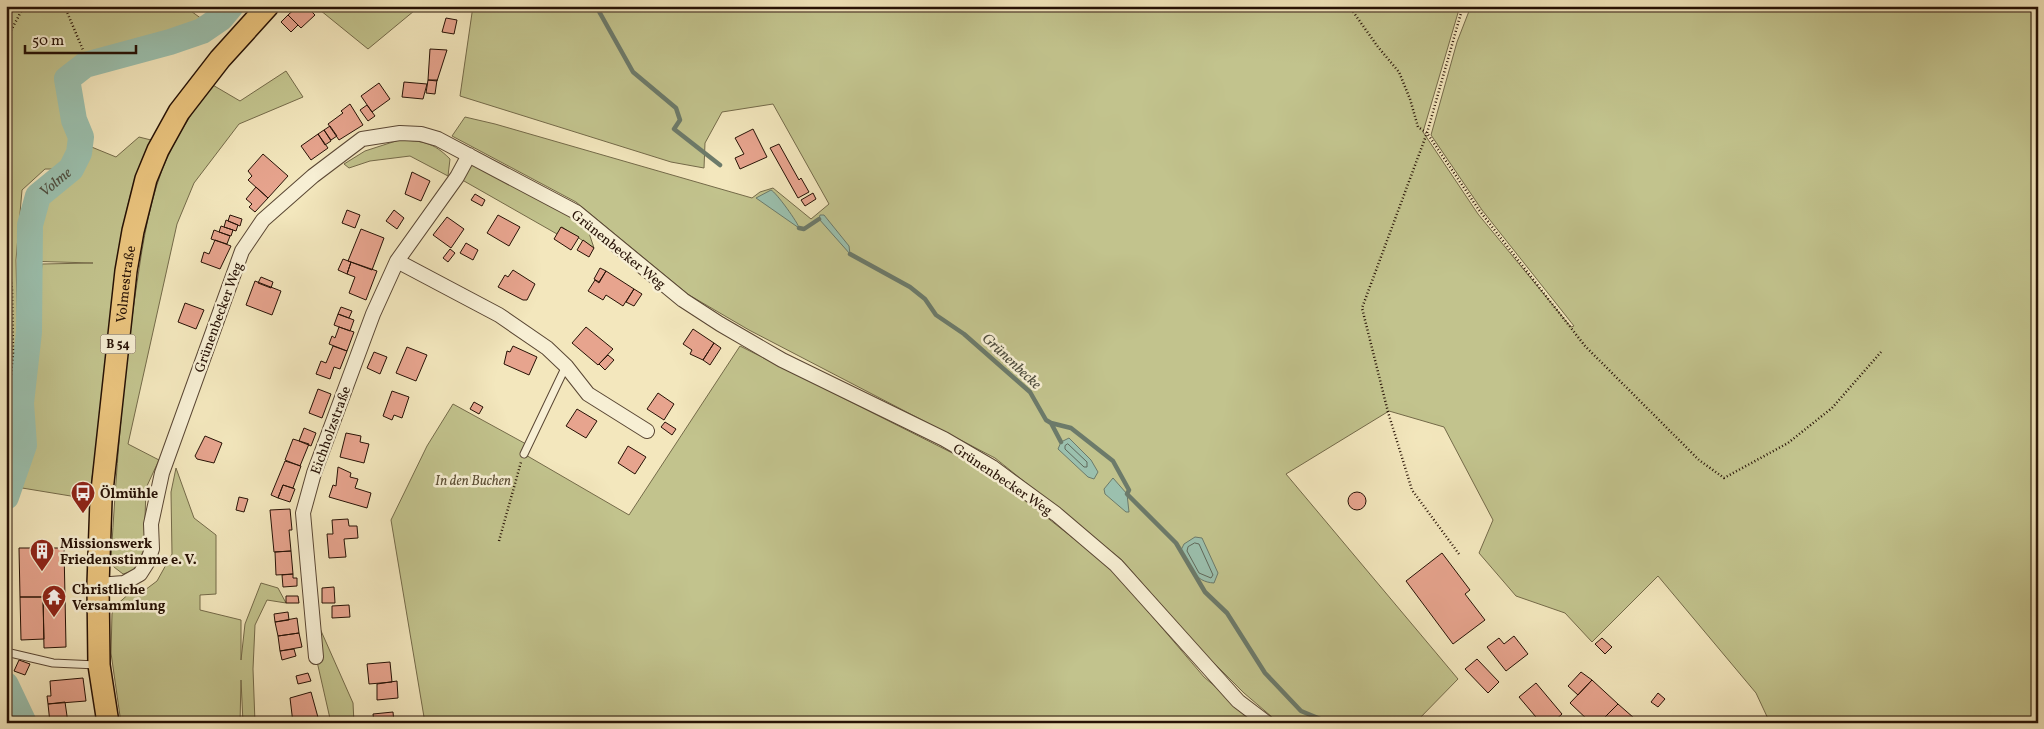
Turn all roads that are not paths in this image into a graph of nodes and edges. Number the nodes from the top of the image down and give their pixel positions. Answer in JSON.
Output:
{"nodes":[{"id":1,"x":268,"y":6,"type":"edge"},
{"id":2,"x":469,"y":155,"type":"junction"},
{"id":3,"x":397,"y":261,"type":"junction"},
{"id":4,"x":566,"y":366,"type":"junction"},
{"id":5,"x":647,"y":431,"type":"dead end"},
{"id":6,"x":524,"y":454,"type":"road end"},
{"id":7,"x":98,"y":584,"type":"junction"},
{"id":8,"x":6,"y":652,"type":"edge"},
{"id":9,"x":316,"y":657,"type":"dead end"},
{"id":10,"x":99,"y":666,"type":"junction"},
{"id":11,"x":108,"y":723,"type":"edge"},
{"id":12,"x":1267,"y":723,"type":"edge"}],
"edges":[{"from":1,"to":7,"type":"main road","name":"Volmestraße","number":"B 54"},
{"from":2,"to":3,"type":"street","name":"Eichholzstraße"},
{"from":2,"to":7,"type":"street","name":"Grünenbecker Weg"},
{"from":2,"to":12,"type":"street","name":"Grünenbecker Weg"},
{"from":3,"to":4,"type":"street"},
{"from":3,"to":9,"type":"street","name":"Eichholzstraße"},
{"from":4,"to":5,"type":"street"},
{"from":4,"to":6,"type":"lane"},
{"from":7,"to":10,"type":"main road","name":"Volmestraße","number":"B 54"},
{"from":8,"to":10,"type":"lane"},
{"from":10,"to":11,"type":"main road","name":"Volmestraße","number":"B 54"}]}
